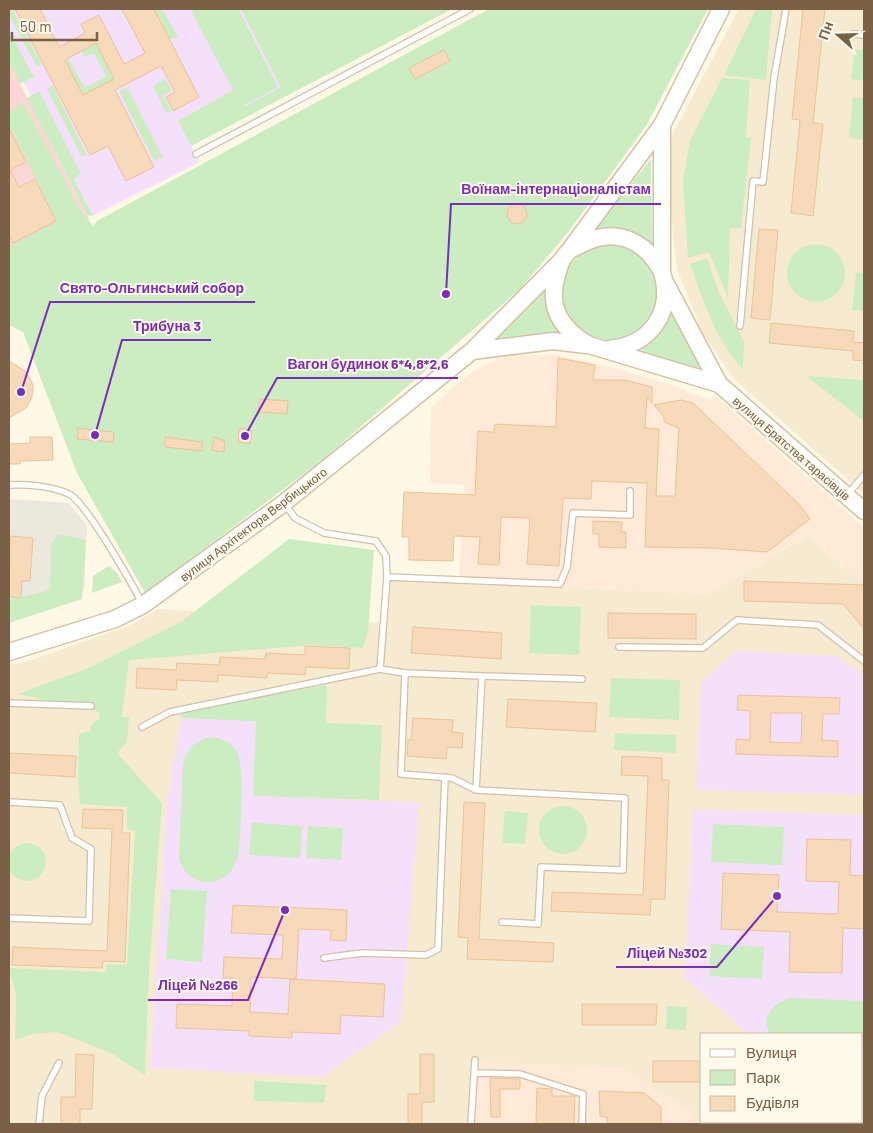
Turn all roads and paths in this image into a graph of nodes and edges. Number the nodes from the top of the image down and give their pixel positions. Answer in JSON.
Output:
{"nodes":[{"id":1,"x":470,"y":9,"type":"edge"},
{"id":2,"x":721,"y":9,"type":"edge"},
{"id":3,"x":786,"y":9,"type":"edge"},
{"id":4,"x":853,"y":34,"type":"dead end"},
{"id":5,"x":864,"y":35,"type":"edge"},
{"id":6,"x":662,"y":124,"type":"junction"},
{"id":7,"x":196,"y":154,"type":"dead end"},
{"id":8,"x":566,"y":255,"type":"junction"},
{"id":9,"x":664,"y":278,"type":"junction"},
{"id":10,"x":740,"y":326,"type":"dead end"},
{"id":11,"x":596,"y":347,"type":"junction"},
{"id":12,"x":472,"y":350,"type":"junction"},
{"id":13,"x":719,"y":384,"type":"junction"},
{"id":14,"x":864,"y":475,"type":"edge"},
{"id":15,"x":9,"y":484,"type":"edge"},
{"id":16,"x":630,"y":491,"type":"dead end"},
{"id":17,"x":847,"y":496,"type":"junction"},
{"id":18,"x":284,"y":503,"type":"junction"},
{"id":19,"x":864,"y":511,"type":"edge"},
{"id":20,"x":387,"y":576,"type":"junction"},
{"id":21,"x":144,"y":605,"type":"junction"},
{"id":22,"x":619,"y":647,"type":"dead end"},
{"id":23,"x":9,"y":652,"type":"edge"},
{"id":24,"x":864,"y":661,"type":"edge"},
{"id":25,"x":380,"y":668,"type":"junction"},
{"id":26,"x":405,"y":673,"type":"junction"},
{"id":27,"x":482,"y":676,"type":"junction"},
{"id":28,"x":582,"y":679,"type":"dead end"},
{"id":29,"x":9,"y":703,"type":"edge"},
{"id":30,"x":91,"y":706,"type":"dead end"},
{"id":31,"x":142,"y":727,"type":"dead end"},
{"id":32,"x":445,"y":777,"type":"junction"},
{"id":33,"x":476,"y":790,"type":"junction"},
{"id":34,"x":9,"y":802,"type":"edge"},
{"id":35,"x":9,"y":918,"type":"edge"},
{"id":36,"x":502,"y":922,"type":"dead end"},
{"id":37,"x":324,"y":958,"type":"dead end"},
{"id":38,"x":475,"y":1060,"type":"dead end"},
{"id":39,"x":59,"y":1064,"type":"dead end"},
{"id":40,"x":474,"y":1073,"type":"junction"},
{"id":41,"x":40,"y":1124,"type":"edge"},
{"id":42,"x":471,"y":1124,"type":"edge"},
{"id":43,"x":582,"y":1124,"type":"edge"}],
"edges":[{"from":1,"to":7,"type":"lane"},
{"from":2,"to":6,"type":"street","name":"вулиця Архітектора Вербицького"},
{"from":3,"to":10,"type":"lane"},
{"from":4,"to":5,"type":"lane"},
{"from":6,"to":8,"type":"street","name":"вулиця Архітектора Вербицького"},
{"from":6,"to":9,"type":"street","name":"вулиця Архітектора Вербицького"},
{"from":8,"to":9,"type":"street"},
{"from":8,"to":11,"type":"street"},
{"from":8,"to":12,"type":"street","name":"вулиця Архітектора Вербицького"},
{"from":9,"to":11,"type":"street","name":"вулиця Архітектора Вербицького"},
{"from":9,"to":13,"type":"street","name":"вулиця Братства тарасівців"},
{"from":11,"to":12,"type":"street","name":"вулиця Архітектора Вербицького"},
{"from":11,"to":13,"type":"street","name":"вулиця Братства тарасівців"},
{"from":12,"to":18,"type":"street","name":"вулиця Архітектора Вербицького"},
{"from":13,"to":17,"type":"street","name":"вулиця Братства тарасівців"},
{"from":14,"to":17,"type":"lane"},
{"from":15,"to":21,"type":"lane"},
{"from":16,"to":20,"type":"lane"},
{"from":17,"to":19,"type":"street","name":"вулиця Братства тарасівців"},
{"from":18,"to":20,"type":"lane"},
{"from":18,"to":21,"type":"street","name":"вулиця Архітектора Вербицького"},
{"from":20,"to":25,"type":"lane"},
{"from":21,"to":23,"type":"street","name":"вулиця Архітектора Вербицького"},
{"from":22,"to":24,"type":"lane"},
{"from":25,"to":26,"type":"lane"},
{"from":25,"to":31,"type":"lane"},
{"from":26,"to":27,"type":"lane"},
{"from":26,"to":32,"type":"lane"},
{"from":27,"to":28,"type":"lane"},
{"from":27,"to":33,"type":"lane"},
{"from":29,"to":30,"type":"lane"},
{"from":32,"to":33,"type":"lane"},
{"from":32,"to":37,"type":"lane"},
{"from":33,"to":36,"type":"lane"},
{"from":34,"to":35,"type":"lane"},
{"from":38,"to":40,"type":"lane"},
{"from":39,"to":41,"type":"lane"},
{"from":40,"to":42,"type":"lane"},
{"from":40,"to":43,"type":"lane"}]}
